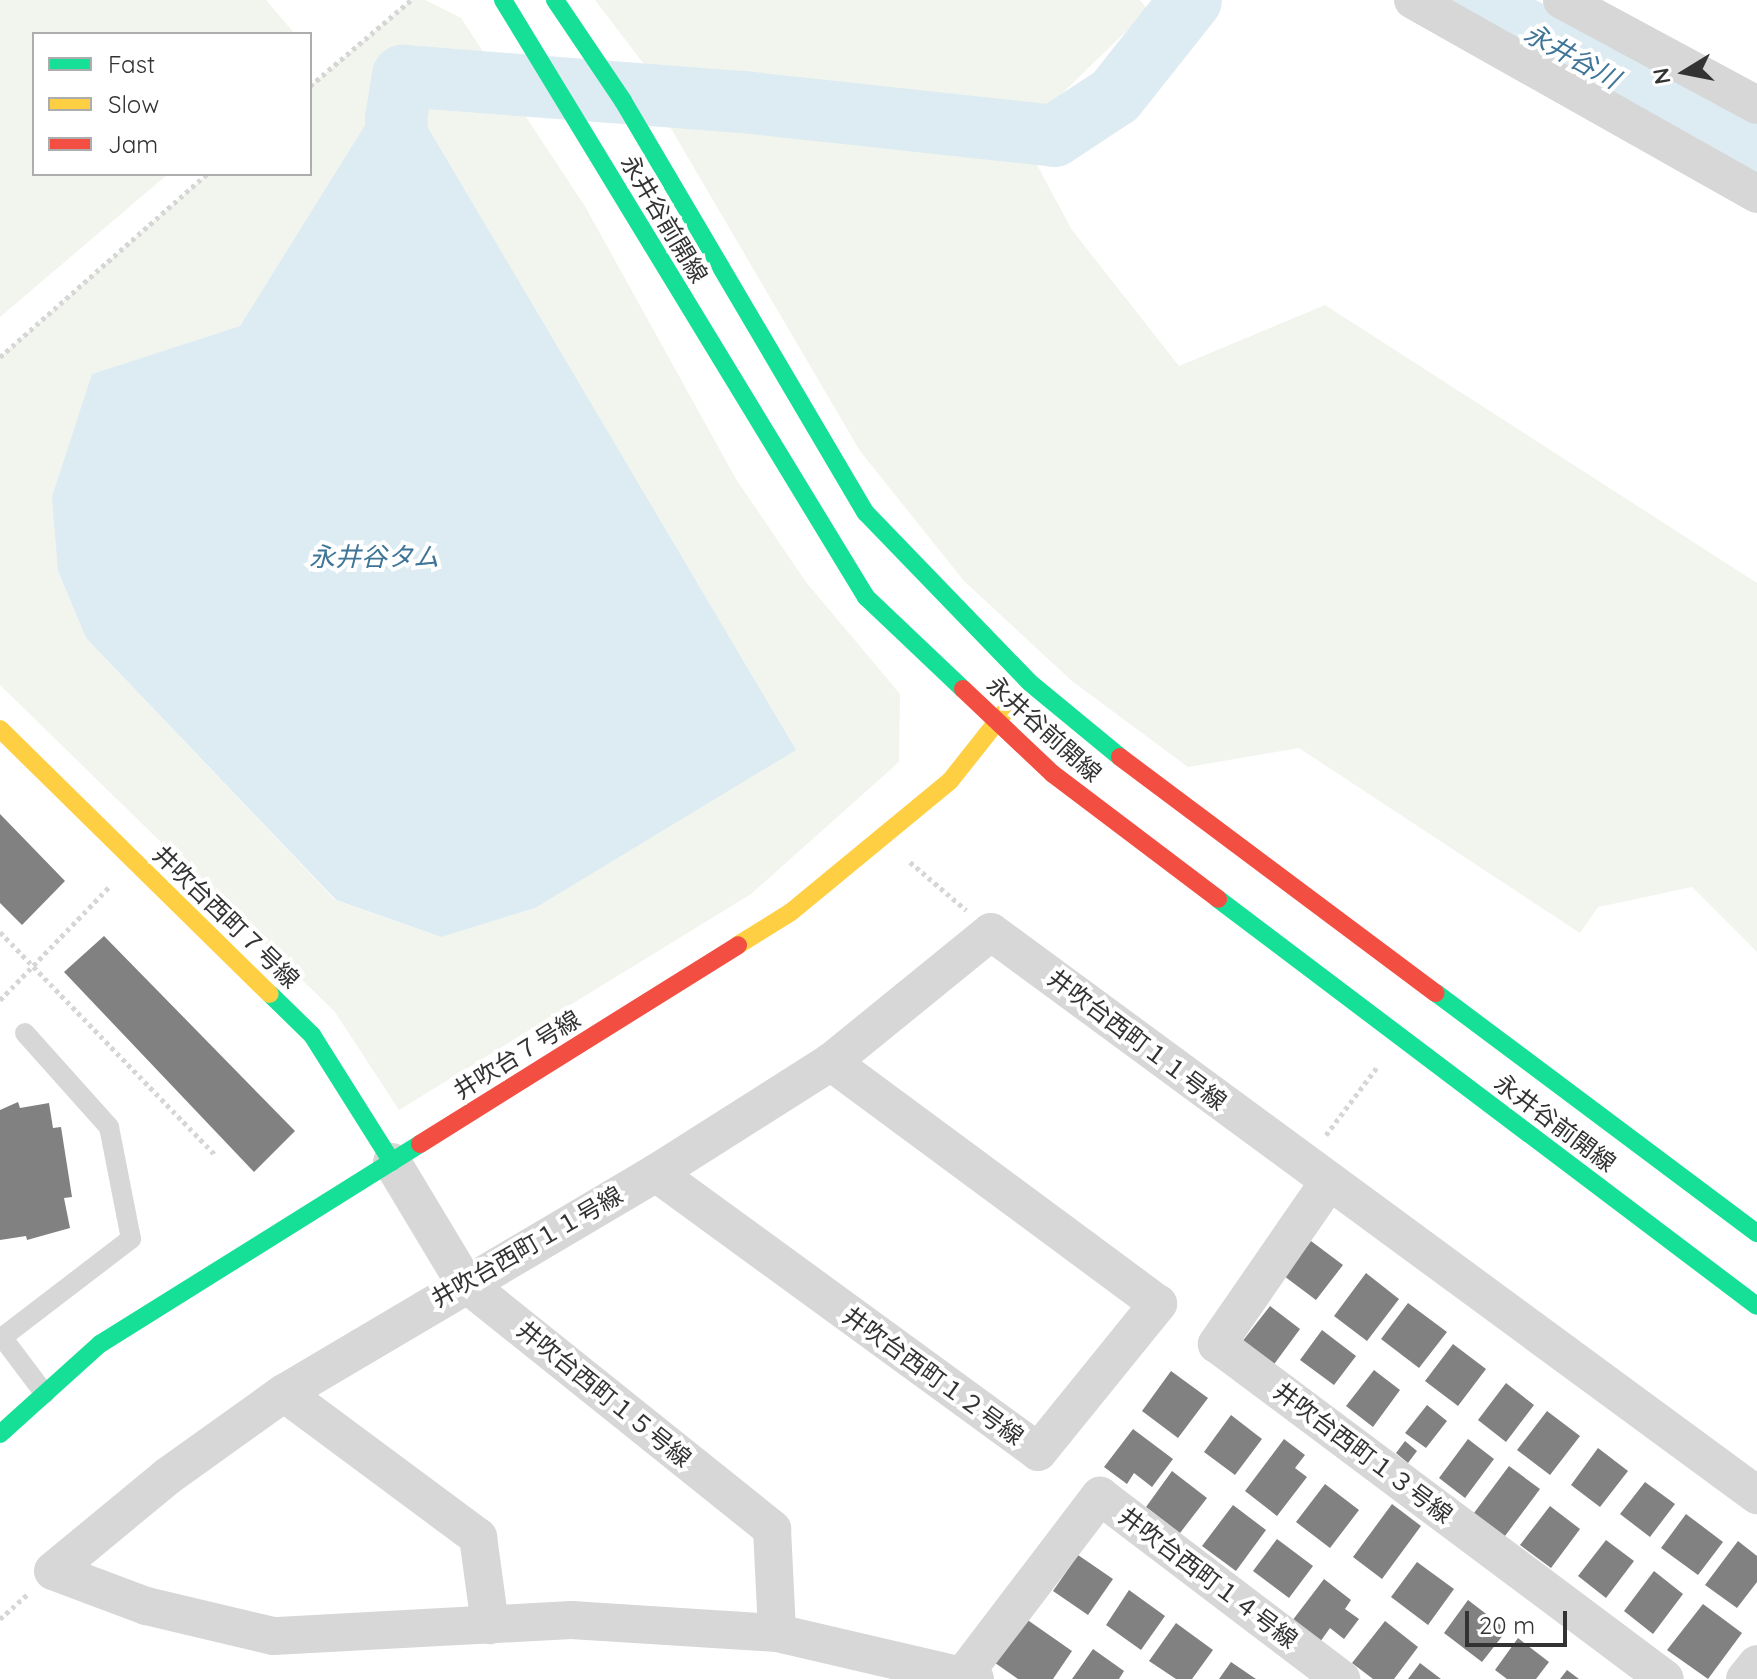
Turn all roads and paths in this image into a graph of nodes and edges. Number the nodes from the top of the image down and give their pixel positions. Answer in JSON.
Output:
{"nodes":[{"id":1,"x":411,"y":0,"type":"edge"},
{"id":2,"x":503,"y":0,"type":"edge"},
{"id":3,"x":555,"y":0,"type":"edge"},
{"id":4,"x":1413,"y":0,"type":"edge"},
{"id":5,"x":1562,"y":0,"type":"edge"},
{"id":6,"x":312,"y":84,"type":"edge"},
{"id":7,"x":1757,"y":105,"type":"edge"},
{"id":8,"x":205,"y":176,"type":"edge"},
{"id":9,"x":1755,"y":187,"type":"edge"},
{"id":10,"x":0,"y":357,"type":"edge"},
{"id":11,"x":1029,"y":682,"type":"junction"},
{"id":12,"x":998,"y":721,"type":"junction"},
{"id":13,"x":0,"y":729,"type":"edge"},
{"id":14,"x":881,"y":837,"type":"junction"},
{"id":15,"x":135,"y":862,"type":"junction"},
{"id":16,"x":0,"y":932,"type":"edge"},
{"id":17,"x":991,"y":932,"type":"junction"},
{"id":18,"x":31,"y":964,"type":"junction"},
{"id":19,"x":0,"y":1000,"type":"edge"},
{"id":20,"x":25,"y":1033,"type":"dead end"},
{"id":21,"x":1400,"y":1037,"type":"junction"},
{"id":22,"x":831,"y":1062,"type":"junction"},
{"id":23,"x":215,"y":1155,"type":"dead end"},
{"id":24,"x":392,"y":1162,"type":"junction"},
{"id":25,"x":656,"y":1173,"type":"junction"},
{"id":26,"x":1316,"y":1174,"type":"junction"},
{"id":27,"x":1757,"y":1233,"type":"edge"},
{"id":28,"x":464,"y":1282,"type":"junction"},
{"id":29,"x":1757,"y":1306,"type":"edge"},
{"id":30,"x":1,"y":1338,"type":"edge"},
{"id":31,"x":284,"y":1393,"type":"junction"},
{"id":32,"x":45,"y":1394,"type":"junction"},
{"id":33,"x":0,"y":1434,"type":"edge"},
{"id":34,"x":1757,"y":1495,"type":"edge"},
{"id":35,"x":490,"y":1625,"type":"junction"},
{"id":36,"x":777,"y":1633,"type":"junction"},
{"id":37,"x":1757,"y":1664,"type":"edge"},
{"id":38,"x":970,"y":1676,"type":"edge"},
{"id":39,"x":1341,"y":1679,"type":"edge"},
{"id":40,"x":1665,"y":1679,"type":"edge"},
{"id":41,"x":1745,"y":1679,"type":"edge"}],
"edges":[{"from":1,"to":6,"type":"path"},
{"from":2,"to":12,"type":"street","name":"永井谷前開線"},
{"from":3,"to":11,"type":"street","name":"永井谷前開線"},
{"from":4,"to":9,"type":"street"},
{"from":5,"to":7,"type":"street"},
{"from":8,"to":10,"type":"path"},
{"from":11,"to":12,"type":"street","name":"井吹台７号線"},
{"from":11,"to":27,"type":"street","name":"永井谷前開線"},
{"from":12,"to":14,"type":"street","name":"井吹台７号線"},
{"from":12,"to":21,"type":"street","name":"永井谷前開線"},
{"from":13,"to":15,"type":"street","name":"井吹台西町７号線"},
{"from":14,"to":17,"type":"path"},
{"from":14,"to":24,"type":"street","name":"井吹台７号線"},
{"from":15,"to":18,"type":"path"},
{"from":15,"to":24,"type":"street","name":"井吹台西町７号線"},
{"from":16,"to":18,"type":"path"},
{"from":17,"to":22,"type":"street","name":"井吹台西町１１号線"},
{"from":17,"to":26,"type":"street","name":"井吹台西町１１号線"},
{"from":18,"to":19,"type":"path"},
{"from":18,"to":23,"type":"path"},
{"from":20,"to":30,"type":"lane"},
{"from":21,"to":26,"type":"path"},
{"from":21,"to":29,"type":"street","name":"永井谷前開線"},
{"from":22,"to":25,"type":"street","name":"井吹台西町１１号線"},
{"from":22,"to":25,"type":"street","name":"井吹台西町１２号線"},
{"from":24,"to":28,"type":"street","name":"井吹台西町１５号線"},
{"from":24,"to":32,"type":"street","name":"井吹台７号線"},
{"from":25,"to":28,"type":"street","name":"井吹台西町１１号線"},
{"from":26,"to":34,"type":"street","name":"井吹台西町１１号線"},
{"from":26,"to":40,"type":"street","name":"井吹台西町１３号線"},
{"from":28,"to":31,"type":"street","name":"井吹台西町１１号線"},
{"from":28,"to":36,"type":"street","name":"井吹台西町１５号線"},
{"from":30,"to":32,"type":"lane"},
{"from":31,"to":35,"type":"street"},
{"from":31,"to":35,"type":"street","name":"井吹台西町１１号線"},
{"from":32,"to":33,"type":"street","name":"井吹台７号線"},
{"from":35,"to":36,"type":"street","name":"井吹台西町１１号線"},
{"from":36,"to":38,"type":"street","name":"井吹台西町１１号線"},
{"from":37,"to":41,"type":"street"},
{"from":38,"to":39,"type":"street","name":"井吹台西町１４号線"}]}
